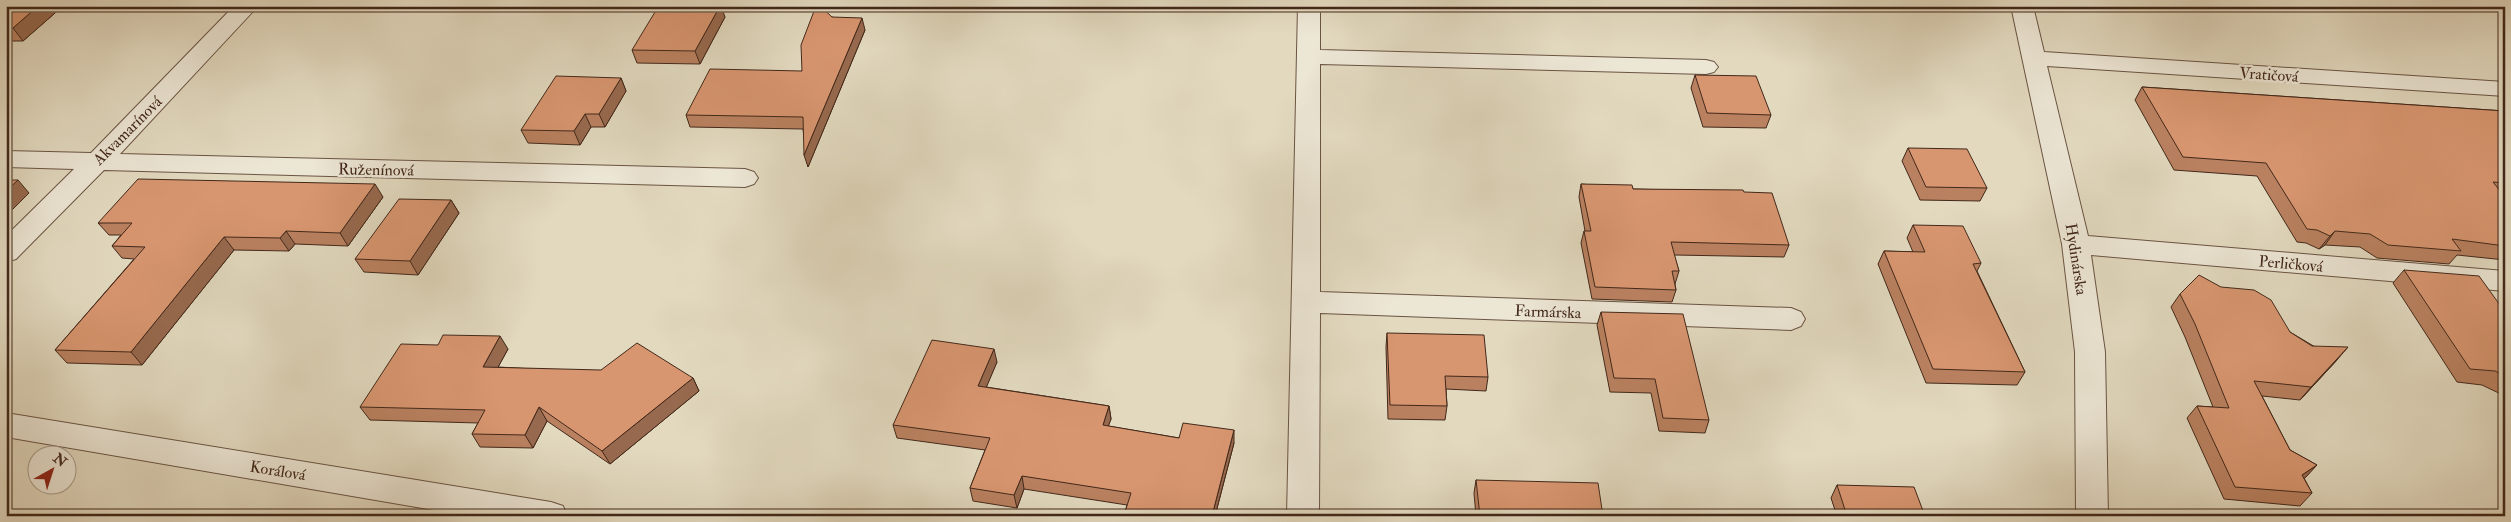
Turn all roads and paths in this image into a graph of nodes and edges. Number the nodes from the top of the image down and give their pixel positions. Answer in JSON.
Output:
{"nodes":[{"id":1,"x":247,"y":6,"type":"edge"},
{"id":2,"x":1309,"y":6,"type":"edge"},
{"id":3,"x":2022,"y":6,"type":"edge"},
{"id":4,"x":1308,"y":57,"type":"junction"},
{"id":5,"x":2033,"y":58,"type":"junction"},
{"id":6,"x":1706,"y":67,"type":"dead end"},
{"id":7,"x":2505,"y":89,"type":"edge"},
{"id":8,"x":6,"y":159,"type":"edge"},
{"id":9,"x":96,"y":162,"type":"junction"},
{"id":10,"x":745,"y":178,"type":"dead end"},
{"id":11,"x":2076,"y":244,"type":"junction"},
{"id":12,"x":6,"y":252,"type":"edge"},
{"id":13,"x":2505,"y":281,"type":"edge"},
{"id":14,"x":1305,"y":302,"type":"junction"},
{"id":15,"x":1792,"y":319,"type":"dead end"},
{"id":16,"x":6,"y":425,"type":"edge"},
{"id":17,"x":551,"y":516,"type":"edge"},
{"id":18,"x":1303,"y":516,"type":"edge"},
{"id":19,"x":2092,"y":516,"type":"edge"}],
"edges":[{"from":1,"to":9,"type":"street","name":"Akvamarínová"},
{"from":2,"to":4,"type":"street"},
{"from":3,"to":5,"type":"street","name":"Hydinárska"},
{"from":4,"to":6,"type":"street"},
{"from":4,"to":14,"type":"street"},
{"from":5,"to":7,"type":"street","name":"Vratičová"},
{"from":5,"to":11,"type":"street","name":"Hydinárska"},
{"from":8,"to":9,"type":"street","name":"Ruženínová"},
{"from":9,"to":10,"type":"street","name":"Ruženínová"},
{"from":9,"to":12,"type":"street","name":"Akvamarínová"},
{"from":11,"to":13,"type":"street","name":"Perličková"},
{"from":11,"to":19,"type":"street","name":"Hydinárska"},
{"from":14,"to":15,"type":"street","name":"Farmárska"},
{"from":14,"to":18,"type":"street"},
{"from":16,"to":17,"type":"street","name":"Korálová"}]}
